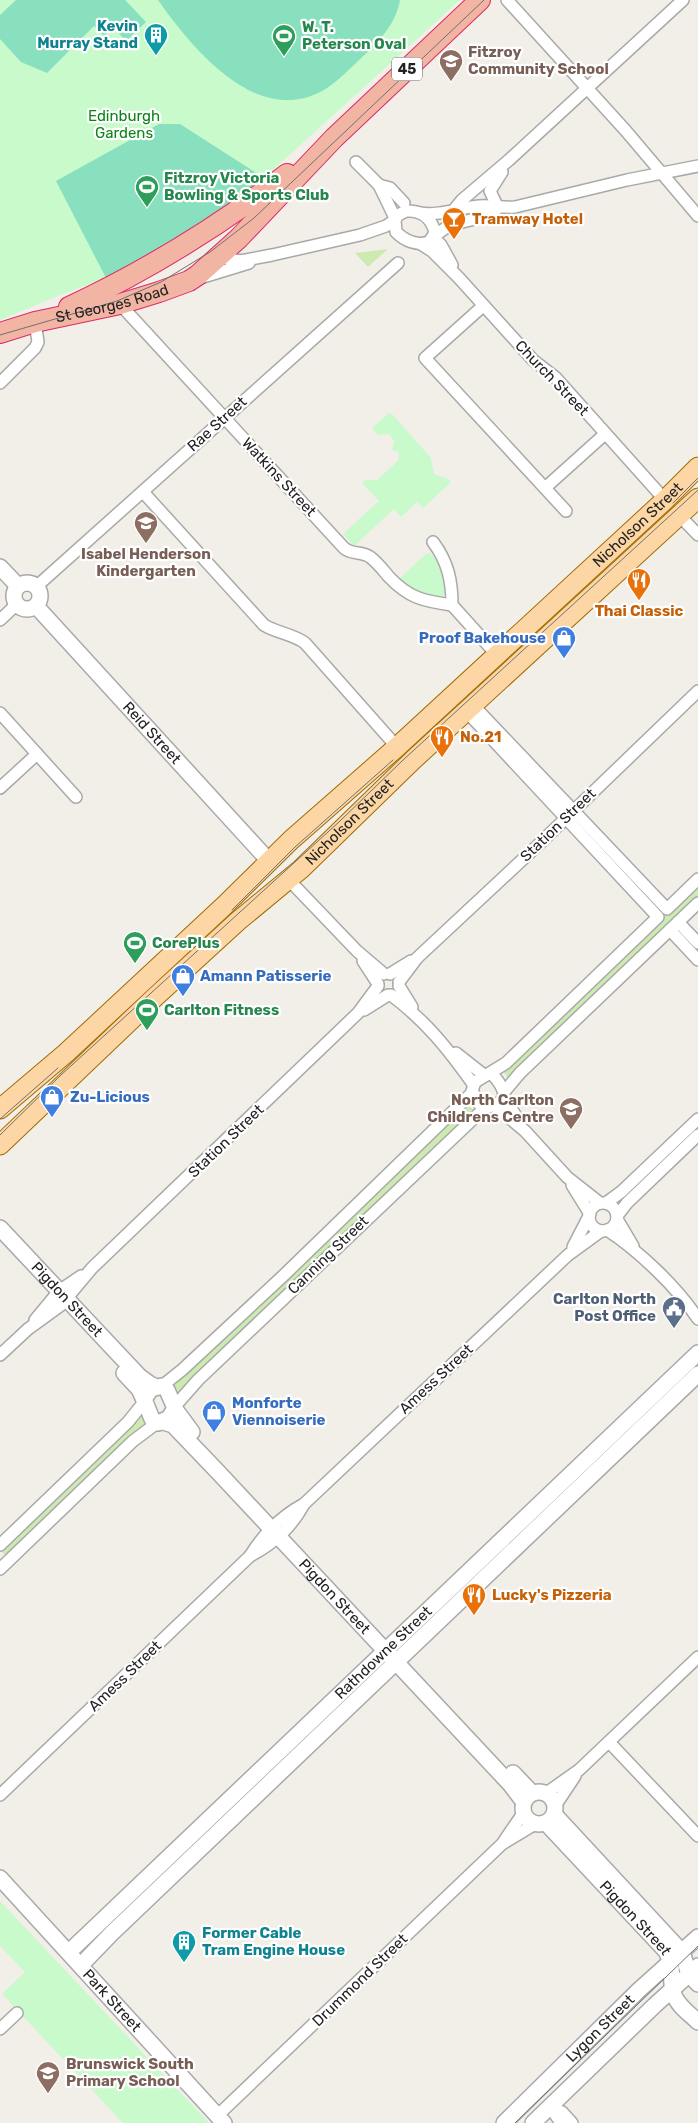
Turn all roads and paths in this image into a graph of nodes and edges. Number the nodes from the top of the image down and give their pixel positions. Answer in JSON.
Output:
{"nodes":[{"id":1,"x":480,"y":0,"type":"edge"},
{"id":2,"x":506,"y":0,"type":"edge"},
{"id":3,"x":682,"y":0,"type":"edge"},
{"id":4,"x":587,"y":88,"type":"junction"},
{"id":5,"x":334,"y":138,"type":"junction"},
{"id":6,"x":509,"y":160,"type":"junction"},
{"id":7,"x":356,"y":162,"type":"dead end"},
{"id":8,"x":698,"y":166,"type":"edge"},
{"id":9,"x":660,"y":174,"type":"junction"},
{"id":10,"x":378,"y":185,"type":"junction"},
{"id":11,"x":404,"y":203,"type":"dead end"},
{"id":12,"x":498,"y":208,"type":"junction"},
{"id":13,"x":453,"y":211,"type":"junction"},
{"id":14,"x":420,"y":213,"type":"junction"},
{"id":15,"x":698,"y":216,"type":"edge"},
{"id":16,"x":395,"y":219,"type":"junction"},
{"id":17,"x":360,"y":235,"type":"junction"},
{"id":18,"x":399,"y":236,"type":"junction"},
{"id":19,"x":434,"y":236,"type":"junction"},
{"id":20,"x":422,"y":244,"type":"junction"},
{"id":21,"x":272,"y":255,"type":"junction"},
{"id":22,"x":219,"y":257,"type":"junction"},
{"id":23,"x":398,"y":263,"type":"dead end"},
{"id":24,"x":459,"y":278,"type":"junction"},
{"id":25,"x":189,"y":281,"type":"junction"},
{"id":26,"x":114,"y":296,"type":"junction"},
{"id":27,"x":483,"y":306,"type":"junction"},
{"id":28,"x":35,"y":322,"type":"junction"},
{"id":29,"x":0,"y":333,"type":"edge"},
{"id":30,"x":0,"y":383,"type":"edge"},
{"id":31,"x":224,"y":417,"type":"junction"},
{"id":32,"x":606,"y":434,"type":"junction"},
{"id":33,"x":698,"y":467,"type":"edge"},
{"id":34,"x":546,"y":487,"type":"junction"},
{"id":35,"x":143,"y":492,"type":"junction"},
{"id":36,"x":698,"y":498,"type":"edge"},
{"id":37,"x":665,"y":500,"type":"junction"},
{"id":38,"x":566,"y":511,"type":"dead end"},
{"id":39,"x":680,"y":515,"type":"junction"},
{"id":40,"x":698,"y":536,"type":"edge"},
{"id":41,"x":433,"y":542,"type":"dead end"},
{"id":42,"x":0,"y":567,"type":"edge"},
{"id":43,"x":18,"y":586,"type":"junction"},
{"id":44,"x":37,"y":586,"type":"junction"},
{"id":45,"x":17,"y":604,"type":"junction"},
{"id":46,"x":452,"y":605,"type":"junction"},
{"id":47,"x":36,"y":606,"type":"junction"},
{"id":48,"x":0,"y":620,"type":"edge"},
{"id":49,"x":497,"y":656,"type":"junction"},
{"id":50,"x":698,"y":691,"type":"edge"},
{"id":51,"x":470,"y":708,"type":"junction"},
{"id":52,"x":0,"y":713,"type":"edge"},
{"id":53,"x":397,"y":747,"type":"junction"},
{"id":54,"x":37,"y":754,"type":"junction"},
{"id":55,"x":0,"y":788,"type":"edge"},
{"id":56,"x":76,"y":797,"type":"dead end"},
{"id":57,"x":569,"y":814,"type":"junction"},
{"id":58,"x":269,"y":861,"type":"junction"},
{"id":59,"x":288,"y":879,"type":"junction"},
{"id":60,"x":698,"y":879,"type":"edge"},
{"id":61,"x":698,"y":903,"type":"edge"},
{"id":62,"x":662,"y":913,"type":"junction"},
{"id":63,"x":674,"y":926,"type":"junction"},
{"id":64,"x":698,"y":944,"type":"edge"},
{"id":65,"x":698,"y":960,"type":"edge"},
{"id":66,"x":388,"y":981,"type":"junction"},
{"id":67,"x":140,"y":984,"type":"junction"},
{"id":68,"x":390,"y":995,"type":"junction"},
{"id":69,"x":154,"y":998,"type":"junction"},
{"id":70,"x":358,"y":1013,"type":"junction"},
{"id":71,"x":415,"y":1013,"type":"junction"},
{"id":72,"x":445,"y":1044,"type":"junction"},
{"id":73,"x":487,"y":1075,"type":"junction"},
{"id":74,"x":473,"y":1088,"type":"junction"},
{"id":75,"x":504,"y":1094,"type":"junction"},
{"id":76,"x":490,"y":1107,"type":"junction"},
{"id":77,"x":0,"y":1109,"type":"edge"},
{"id":78,"x":698,"y":1119,"type":"edge"},
{"id":79,"x":525,"y":1131,"type":"junction"},
{"id":80,"x":698,"y":1135,"type":"edge"},
{"id":81,"x":0,"y":1144,"type":"edge"},
{"id":82,"x":651,"y":1171,"type":"junction"},
{"id":83,"x":568,"y":1177,"type":"junction"},
{"id":84,"x":603,"y":1203,"type":"junction"},
{"id":85,"x":590,"y":1215,"type":"junction"},
{"id":86,"x":617,"y":1218,"type":"junction"},
{"id":87,"x":0,"y":1228,"type":"edge"},
{"id":88,"x":604,"y":1230,"type":"junction"},
{"id":89,"x":0,"y":1240,"type":"edge"},
{"id":90,"x":638,"y":1253,"type":"junction"},
{"id":91,"x":568,"y":1255,"type":"junction"},
{"id":92,"x":60,"y":1298,"type":"junction"},
{"id":93,"x":686,"y":1302,"type":"junction"},
{"id":94,"x":698,"y":1309,"type":"edge"},
{"id":95,"x":698,"y":1319,"type":"edge"},
{"id":96,"x":698,"y":1353,"type":"edge"},
{"id":97,"x":0,"y":1356,"type":"edge"},
{"id":98,"x":698,"y":1374,"type":"edge"},
{"id":99,"x":159,"y":1387,"type":"junction"},
{"id":100,"x":144,"y":1401,"type":"junction"},
{"id":101,"x":175,"y":1408,"type":"junction"},
{"id":102,"x":160,"y":1422,"type":"junction"},
{"id":103,"x":278,"y":1530,"type":"junction"},
{"id":104,"x":0,"y":1545,"type":"edge"},
{"id":105,"x":0,"y":1569,"type":"edge"},
{"id":106,"x":394,"y":1653,"type":"junction"},
{"id":107,"x":698,"y":1658,"type":"edge"},
{"id":108,"x":335,"y":1696,"type":"junction"},
{"id":109,"x":346,"y":1709,"type":"junction"},
{"id":110,"x":609,"y":1742,"type":"junction"},
{"id":111,"x":579,"y":1770,"type":"junction"},
{"id":112,"x":0,"y":1795,"type":"edge"},
{"id":113,"x":531,"y":1800,"type":"junction"},
{"id":114,"x":548,"y":1817,"type":"junction"},
{"id":115,"x":698,"y":1836,"type":"edge"},
{"id":116,"x":190,"y":1837,"type":"junction"},
{"id":117,"x":502,"y":1844,"type":"junction"},
{"id":118,"x":201,"y":1848,"type":"junction"},
{"id":119,"x":0,"y":1878,"type":"edge"},
{"id":120,"x":698,"y":1937,"type":"edge"},
{"id":121,"x":69,"y":1952,"type":"junction"},
{"id":122,"x":677,"y":1956,"type":"junction"},
{"id":123,"x":81,"y":1965,"type":"junction"},
{"id":124,"x":695,"y":1975,"type":"edge"},
{"id":125,"x":673,"y":1989,"type":"junction"},
{"id":126,"x":17,"y":2013,"type":"dead end"},
{"id":127,"x":698,"y":2022,"type":"edge"},
{"id":128,"x":0,"y":2029,"type":"edge"},
{"id":129,"x":536,"y":2092,"type":"junction"},
{"id":130,"x":550,"y":2107,"type":"junction"},
{"id":131,"x":519,"y":2109,"type":"junction"},
{"id":132,"x":221,"y":2119,"type":"edge"},
{"id":133,"x":504,"y":2123,"type":"edge"},
{"id":134,"x":532,"y":2123,"type":"edge"},
{"id":135,"x":561,"y":2123,"type":"edge"},
{"id":136,"x":572,"y":2123,"type":"edge"}],
"edges":[{"from":1,"to":5,"type":"highway","number":"45"},
{"from":2,"to":4,"type":"street"},
{"from":3,"to":4,"type":"street"},
{"from":4,"to":6,"type":"street"},
{"from":4,"to":9,"type":"street"},
{"from":5,"to":22,"type":"highway","number":"45"},
{"from":5,"to":26,"type":"highway","name":"St Georges Road","number":"45"},
{"from":6,"to":12,"type":"street"},
{"from":6,"to":13,"type":"street"},
{"from":7,"to":10,"type":"street"},
{"from":8,"to":9,"type":"street"},
{"from":9,"to":12,"type":"street"},
{"from":9,"to":15,"type":"street"},
{"from":10,"to":11,"type":"street"},
{"from":10,"to":16,"type":"street"},
{"from":12,"to":13,"type":"street"},
{"from":12,"to":19,"type":"street"},
{"from":13,"to":14,"type":"street"},
{"from":14,"to":16,"type":"street"},
{"from":14,"to":19,"type":"street"},
{"from":16,"to":17,"type":"street"},
{"from":16,"to":18,"type":"street"},
{"from":17,"to":18,"type":"street"},
{"from":17,"to":21,"type":"street"},
{"from":18,"to":20,"type":"street"},
{"from":19,"to":20,"type":"street"},
{"from":19,"to":24,"type":"street","name":"Church Street"},
{"from":20,"to":24,"type":"street","name":"Church Street"},
{"from":21,"to":22,"type":"street"},
{"from":21,"to":25,"type":"street"},
{"from":22,"to":25,"type":"highway","number":"45"},
{"from":23,"to":31,"type":"street","name":"Rae Street"},
{"from":24,"to":27,"type":"street","name":"Church Street"},
{"from":25,"to":26,"type":"highway","name":"St Georges Road","number":"45"},
{"from":26,"to":28,"type":"highway","name":"St Georges Road","number":"45"},
{"from":26,"to":31,"type":"street","name":"Watkins Street"},
{"from":27,"to":32,"type":"street","name":"Church Street"},
{"from":27,"to":34,"type":"street"},
{"from":28,"to":29,"type":"highway","name":"St Georges Road","number":"45"},
{"from":28,"to":30,"type":"street"},
{"from":31,"to":35,"type":"street","name":"Rae Street"},
{"from":31,"to":46,"type":"street","name":"Watkins Street"},
{"from":32,"to":34,"type":"street"},
{"from":32,"to":37,"type":"street","name":"Church Street"},
{"from":33,"to":37,"type":"main road","name":"Nicholson Street"},
{"from":34,"to":38,"type":"street"},
{"from":35,"to":44,"type":"street","name":"Rae Street"},
{"from":35,"to":53,"type":"street"},
{"from":36,"to":39,"type":"main road","name":"Nicholson Street"},
{"from":37,"to":49,"type":"main road","name":"Nicholson Street"},
{"from":39,"to":40,"type":"street"},
{"from":39,"to":51,"type":"main road","name":"Nicholson Street"},
{"from":41,"to":46,"type":"street"},
{"from":42,"to":43,"type":"street"},
{"from":43,"to":44,"type":"street"},
{"from":43,"to":45,"type":"street"},
{"from":44,"to":47,"type":"street"},
{"from":45,"to":47,"type":"street"},
{"from":45,"to":48,"type":"street"},
{"from":46,"to":49,"type":"street"},
{"from":47,"to":58,"type":"street","name":"Reid Street"},
{"from":49,"to":53,"type":"main road","name":"Nicholson Street"},
{"from":50,"to":57,"type":"street","name":"Station Street"},
{"from":51,"to":57,"type":"street"},
{"from":51,"to":59,"type":"main road","name":"Nicholson Street"},
{"from":52,"to":54,"type":"street"},
{"from":53,"to":58,"type":"main road","name":"Nicholson Street"},
{"from":54,"to":55,"type":"street"},
{"from":54,"to":56,"type":"street"},
{"from":57,"to":62,"type":"street"},
{"from":57,"to":66,"type":"street","name":"Station Street"},
{"from":58,"to":59,"type":"main road"},
{"from":58,"to":67,"type":"main road","name":"Nicholson Street"},
{"from":59,"to":66,"type":"street"},
{"from":59,"to":69,"type":"main road","name":"Nicholson Street"},
{"from":60,"to":62,"type":"street"},
{"from":61,"to":63,"type":"street"},
{"from":62,"to":73,"type":"street"},
{"from":63,"to":64,"type":"street"},
{"from":63,"to":65,"type":"street"},
{"from":63,"to":75,"type":"street"},
{"from":66,"to":68,"type":"street"},
{"from":66,"to":70,"type":"street","name":"Station Street"},
{"from":66,"to":71,"type":"street"},
{"from":67,"to":69,"type":"main road"},
{"from":67,"to":77,"type":"main road","name":"Nicholson Street"},
{"from":68,"to":70,"type":"street","name":"Station Street"},
{"from":68,"to":71,"type":"street"},
{"from":69,"to":81,"type":"main road","name":"Nicholson Street"},
{"from":70,"to":92,"type":"street","name":"Station Street"},
{"from":71,"to":72,"type":"street"},
{"from":72,"to":73,"type":"street"},
{"from":72,"to":74,"type":"street"},
{"from":73,"to":74,"type":"street"},
{"from":73,"to":75,"type":"street"},
{"from":74,"to":76,"type":"street"},
{"from":74,"to":99,"type":"street","name":"Canning Street"},
{"from":75,"to":76,"type":"street"},
{"from":75,"to":79,"type":"street"},
{"from":76,"to":79,"type":"street"},
{"from":76,"to":101,"type":"street","name":"Canning Street"},
{"from":78,"to":82,"type":"street"},
{"from":79,"to":83,"type":"street"},
{"from":80,"to":82,"type":"street"},
{"from":82,"to":84,"type":"street"},
{"from":82,"to":86,"type":"street"},
{"from":83,"to":84,"type":"street"},
{"from":83,"to":85,"type":"street"},
{"from":84,"to":85,"type":"street"},
{"from":84,"to":86,"type":"street"},
{"from":85,"to":88,"type":"street"},
{"from":85,"to":91,"type":"street","name":"Amess Street"},
{"from":86,"to":88,"type":"street"},
{"from":86,"to":90,"type":"street"},
{"from":87,"to":92,"type":"street","name":"Pigdon Street"},
{"from":88,"to":90,"type":"street"},
{"from":88,"to":91,"type":"street","name":"Amess Street"},
{"from":89,"to":92,"type":"street","name":"Pigdon Street"},
{"from":90,"to":93,"type":"street"},
{"from":91,"to":103,"type":"street","name":"Amess Street"},
{"from":92,"to":97,"type":"street","name":"Station Street"},
{"from":92,"to":99,"type":"street","name":"Pigdon Street"},
{"from":92,"to":100,"type":"street","name":"Pigdon Street"},
{"from":93,"to":94,"type":"street"},
{"from":93,"to":95,"type":"street"},
{"from":96,"to":106,"type":"street","name":"Rathdowne Street"},
{"from":98,"to":106,"type":"street","name":"Rathdowne Street"},
{"from":99,"to":100,"type":"street"},
{"from":99,"to":101,"type":"street"},
{"from":100,"to":102,"type":"street"},
{"from":100,"to":104,"type":"street"},
{"from":101,"to":102,"type":"street"},
{"from":101,"to":103,"type":"street","name":"Pigdon Street"},
{"from":102,"to":103,"type":"street","name":"Pigdon Street"},
{"from":102,"to":105,"type":"street"},
{"from":103,"to":106,"type":"street","name":"Pigdon Street"},
{"from":103,"to":112,"type":"street","name":"Amess Street"},
{"from":106,"to":108,"type":"street","name":"Rathdowne Street"},
{"from":106,"to":109,"type":"street","name":"Rathdowne Street"},
{"from":106,"to":113,"type":"street","name":"Pigdon Street"},
{"from":107,"to":110,"type":"street","name":"Drummond Street"},
{"from":108,"to":109,"type":"street"},
{"from":108,"to":116,"type":"street","name":"Rathdowne Street"},
{"from":109,"to":118,"type":"street","name":"Rathdowne Street"},
{"from":110,"to":111,"type":"street","name":"Drummond Street"},
{"from":110,"to":115,"type":"street"},
{"from":111,"to":113,"type":"street","name":"Drummond Street"},
{"from":111,"to":114,"type":"street","name":"Drummond Street"},
{"from":113,"to":114,"type":"street"},
{"from":113,"to":114,"type":"street"},
{"from":113,"to":117,"type":"street","name":"Drummond Street"},
{"from":114,"to":117,"type":"street","name":"Drummond Street"},
{"from":114,"to":122,"type":"street","name":"Pigdon Street"},
{"from":116,"to":118,"type":"street"},
{"from":116,"to":121,"type":"street","name":"Rathdowne Street"},
{"from":117,"to":132,"type":"street","name":"Drummond Street"},
{"from":118,"to":123,"type":"street","name":"Rathdowne Street"},
{"from":119,"to":121,"type":"street","name":"Park Street"},
{"from":120,"to":122,"type":"street","name":"Lygon Street"},
{"from":121,"to":123,"type":"street","name":"Park Street"},
{"from":122,"to":124,"type":"street","name":"Pigdon Street"},
{"from":122,"to":125,"type":"street","name":"Pigdon Street"},
{"from":122,"to":129,"type":"street","name":"Lygon Street"},
{"from":123,"to":132,"type":"street","name":"Park Street"},
{"from":124,"to":125,"type":"street","name":"Lygon Street"},
{"from":125,"to":127,"type":"street","name":"Pigdon Street"},
{"from":125,"to":130,"type":"street","name":"Lygon Street"},
{"from":126,"to":128,"type":"street"},
{"from":129,"to":130,"type":"street"},
{"from":129,"to":131,"type":"street","name":"Lygon Street"},
{"from":130,"to":134,"type":"street","name":"Lygon Street"},
{"from":130,"to":135,"type":"street"},
{"from":130,"to":136,"type":"street"},
{"from":131,"to":133,"type":"street","name":"Lygon Street"},
{"from":131,"to":134,"type":"street"}]}
